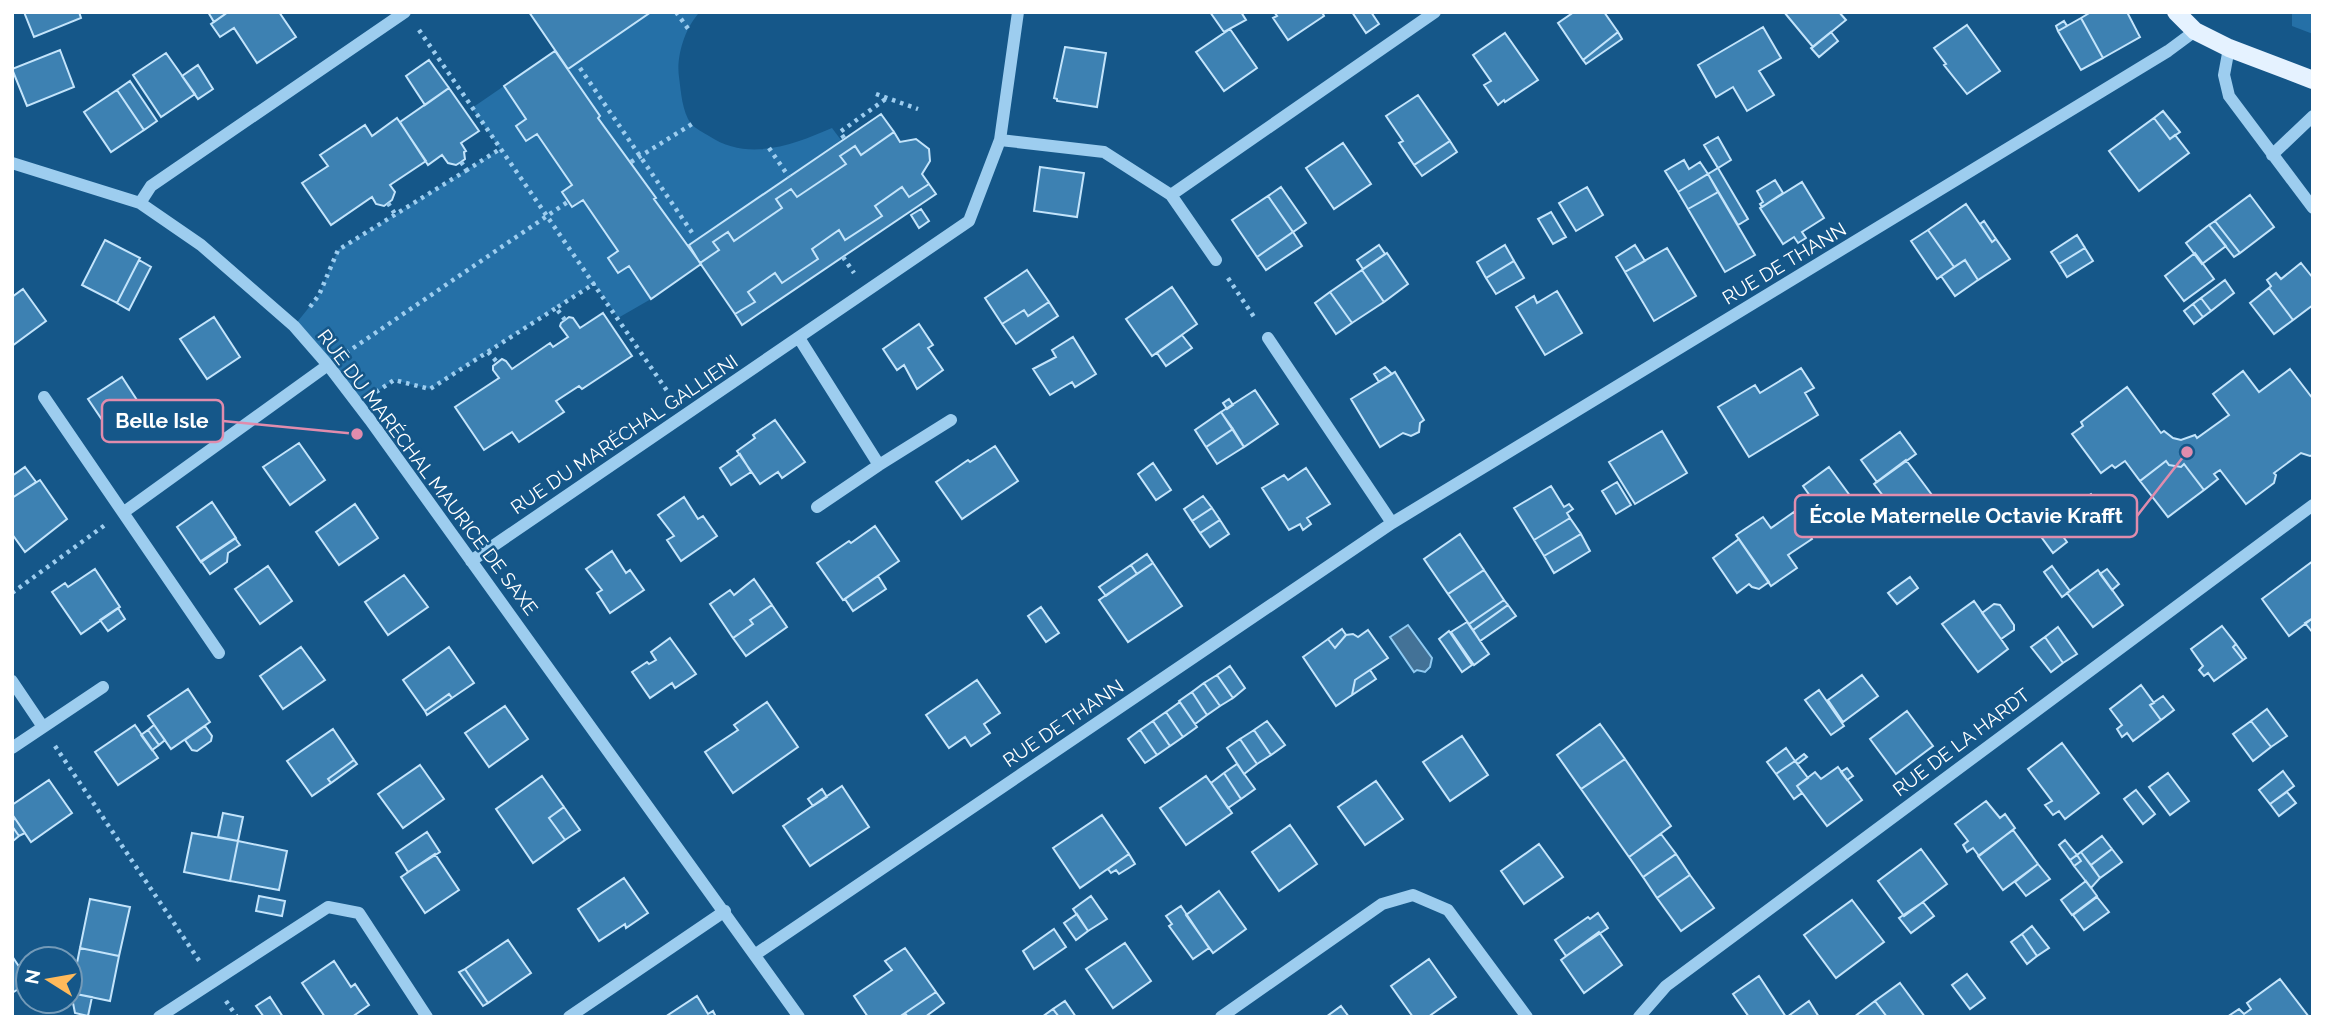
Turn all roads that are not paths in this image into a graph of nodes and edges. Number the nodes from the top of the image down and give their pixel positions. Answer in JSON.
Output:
{"nodes":[{"id":1,"x":405,"y":12,"type":"edge"},
{"id":2,"x":1018,"y":12,"type":"edge"},
{"id":3,"x":1435,"y":12,"type":"edge"},
{"id":4,"x":2176,"y":12,"type":"edge"},
{"id":5,"x":2195,"y":31,"type":"junction"},
{"id":6,"x":2229,"y":48,"type":"junction"},
{"id":7,"x":2313,"y":80,"type":"edge"},
{"id":8,"x":2313,"y":116,"type":"edge"},
{"id":9,"x":1000,"y":140,"type":"junction"},
{"id":10,"x":2272,"y":155,"type":"junction"},
{"id":11,"x":12,"y":163,"type":"edge"},
{"id":12,"x":1171,"y":195,"type":"junction"},
{"id":13,"x":139,"y":203,"type":"junction"},
{"id":14,"x":2313,"y":208,"type":"edge"},
{"id":15,"x":1216,"y":260,"type":"road end"},
{"id":16,"x":799,"y":338,"type":"junction"},
{"id":17,"x":1268,"y":338,"type":"road end"},
{"id":18,"x":328,"y":365,"type":"junction"},
{"id":19,"x":44,"y":397,"type":"dead end"},
{"id":20,"x":951,"y":420,"type":"dead end"},
{"id":21,"x":879,"y":465,"type":"junction"},
{"id":22,"x":2313,"y":505,"type":"edge"},
{"id":23,"x":817,"y":507,"type":"dead end"},
{"id":24,"x":124,"y":512,"type":"junction"},
{"id":25,"x":1392,"y":523,"type":"junction"},
{"id":26,"x":471,"y":561,"type":"junction"},
{"id":27,"x":219,"y":653,"type":"dead end"},
{"id":28,"x":12,"y":681,"type":"edge"},
{"id":29,"x":103,"y":687,"type":"dead end"},
{"id":30,"x":43,"y":727,"type":"junction"},
{"id":31,"x":12,"y":748,"type":"edge"},
{"id":32,"x":725,"y":911,"type":"junction"},
{"id":33,"x":756,"y":954,"type":"junction"},
{"id":34,"x":159,"y":1017,"type":"edge"},
{"id":35,"x":427,"y":1017,"type":"edge"},
{"id":36,"x":569,"y":1017,"type":"edge"},
{"id":37,"x":799,"y":1017,"type":"edge"},
{"id":38,"x":1221,"y":1017,"type":"edge"},
{"id":39,"x":1527,"y":1017,"type":"edge"},
{"id":40,"x":1639,"y":1017,"type":"edge"}],
"edges":[{"from":1,"to":13,"type":"street"},
{"from":2,"to":9,"type":"street","name":"RUE DU MARÉCHAL GALLIENI"},
{"from":3,"to":12,"type":"street"},
{"from":4,"to":5,"type":"main road"},
{"from":5,"to":6,"type":"main road"},
{"from":5,"to":25,"type":"street","name":"RUE DE THANN"},
{"from":6,"to":7,"type":"main road"},
{"from":6,"to":10,"type":"street"},
{"from":8,"to":10,"type":"street"},
{"from":9,"to":12,"type":"street"},
{"from":9,"to":16,"type":"street","name":"RUE DU MARÉCHAL GALLIENI"},
{"from":10,"to":14,"type":"street"},
{"from":11,"to":13,"type":"street","name":"RUE DU MARÉCHAL MAURICE DE SAXE"},
{"from":12,"to":15,"type":"street"},
{"from":13,"to":18,"type":"street","name":"RUE DU MARÉCHAL MAURICE DE SAXE"},
{"from":16,"to":21,"type":"street"},
{"from":16,"to":26,"type":"street","name":"RUE DU MARÉCHAL GALLIENI"},
{"from":17,"to":25,"type":"street"},
{"from":18,"to":24,"type":"street"},
{"from":18,"to":26,"type":"street","name":"RUE DU MARÉCHAL MAURICE DE SAXE"},
{"from":19,"to":24,"type":"street"},
{"from":20,"to":21,"type":"street"},
{"from":21,"to":23,"type":"street"},
{"from":22,"to":40,"type":"street","name":"RUE DE LA HARDT"},
{"from":24,"to":27,"type":"street"},
{"from":25,"to":33,"type":"street","name":"RUE DE THANN"},
{"from":26,"to":32,"type":"street","name":"RUE DU MARÉCHAL MAURICE DE SAXE"},
{"from":28,"to":30,"type":"street"},
{"from":29,"to":30,"type":"street"},
{"from":30,"to":31,"type":"street"},
{"from":32,"to":33,"type":"street","name":"RUE DU MARÉCHAL MAURICE DE SAXE"},
{"from":32,"to":36,"type":"street"},
{"from":33,"to":37,"type":"street","name":"RUE DU MARÉCHAL MAURICE DE SAXE"},
{"from":34,"to":35,"type":"street"},
{"from":38,"to":39,"type":"street"}]}
